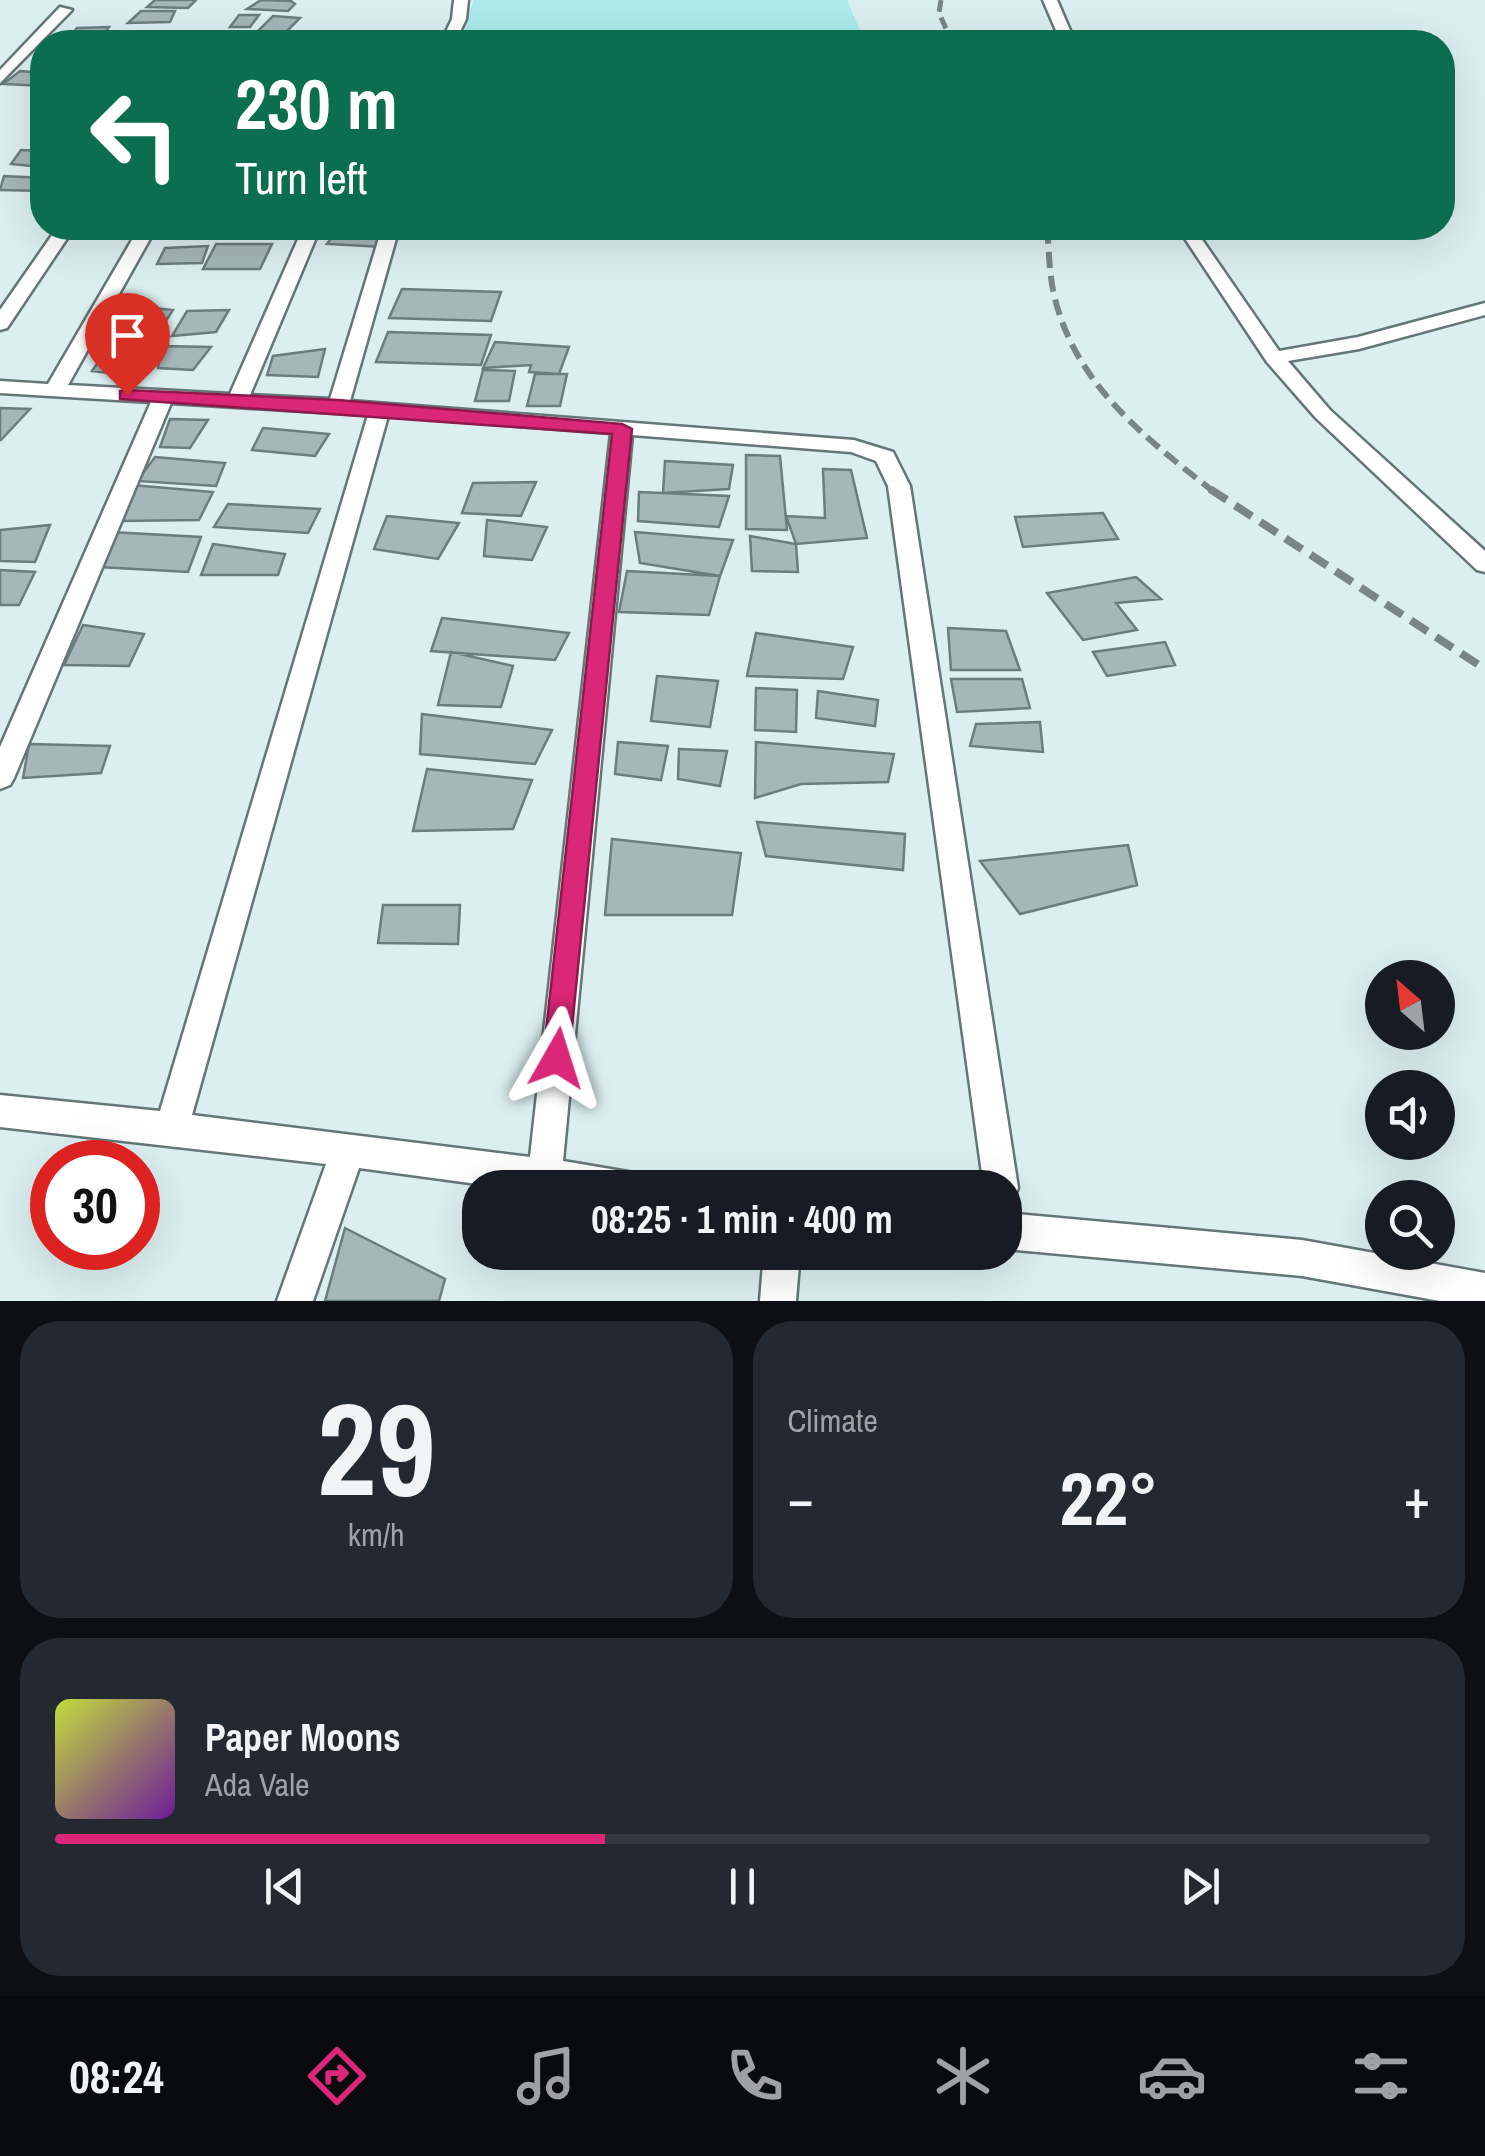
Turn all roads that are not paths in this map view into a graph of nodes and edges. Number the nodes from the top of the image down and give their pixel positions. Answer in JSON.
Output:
{"nodes":[{"id":1,"x":461,"y":0,"type":"edge"},
{"id":2,"x":1050,"y":0,"type":"edge"},
{"id":3,"x":64,"y":10,"type":"dead end"},
{"id":4,"x":43,"y":30,"type":"edge"},
{"id":5,"x":454,"y":30,"type":"edge"},
{"id":6,"x":1063,"y":30,"type":"edge"},
{"id":7,"x":30,"y":42,"type":"edge"},
{"id":8,"x":6,"y":64,"type":"edge"},
{"id":9,"x":0,"y":78,"type":"edge"},
{"id":10,"x":57,"y":240,"type":"edge"},
{"id":11,"x":141,"y":240,"type":"edge"},
{"id":12,"x":307,"y":240,"type":"edge"},
{"id":13,"x":388,"y":240,"type":"edge"},
{"id":14,"x":1194,"y":240,"type":"edge"},
{"id":15,"x":1485,"y":309,"type":"edge"},
{"id":16,"x":0,"y":324,"type":"edge"},
{"id":17,"x":1274,"y":358,"type":"junction"},
{"id":18,"x":0,"y":387,"type":"edge"},
{"id":19,"x":54,"y":390,"type":"junction"},
{"id":20,"x":164,"y":398,"type":"junction"},
{"id":21,"x":238,"y":400,"type":"junction"},
{"id":22,"x":338,"y":406,"type":"junction"},
{"id":23,"x":379,"y":412,"type":"junction"},
{"id":24,"x":622,"y":429,"type":"junction"},
{"id":25,"x":1485,"y":564,"type":"edge"},
{"id":26,"x":0,"y":778,"type":"edge"},
{"id":27,"x":0,"y":1112,"type":"edge"},
{"id":28,"x":172,"y":1128,"type":"junction"},
{"id":29,"x":348,"y":1150,"type":"junction"},
{"id":30,"x":506,"y":1170,"type":"edge"},
{"id":31,"x":546,"y":1170,"type":"edge"},
{"id":32,"x":998,"y":1170,"type":"edge"},
{"id":33,"x":1022,"y":1228,"type":"edge"},
{"id":34,"x":781,"y":1270,"type":"edge"},
{"id":35,"x":1485,"y":1291,"type":"edge"},
{"id":36,"x":295,"y":1301,"type":"edge"},
{"id":37,"x":778,"y":1301,"type":"edge"}],
"edges":[{"from":1,"to":5,"type":"street"},
{"from":2,"to":6,"type":"street"},
{"from":3,"to":4,"type":"street"},
{"from":7,"to":8,"type":"street"},
{"from":8,"to":9,"type":"street"},
{"from":10,"to":16,"type":"street"},
{"from":11,"to":19,"type":"street"},
{"from":12,"to":21,"type":"street"},
{"from":13,"to":22,"type":"street"},
{"from":14,"to":17,"type":"street"},
{"from":15,"to":17,"type":"street"},
{"from":17,"to":25,"type":"street"},
{"from":18,"to":19,"type":"street"},
{"from":19,"to":20,"type":"street"},
{"from":20,"to":21,"type":"street"},
{"from":20,"to":26,"type":"street"},
{"from":21,"to":22,"type":"street"},
{"from":22,"to":23,"type":"street"},
{"from":23,"to":24,"type":"street"},
{"from":23,"to":28,"type":"street"},
{"from":24,"to":31,"type":"street"},
{"from":24,"to":32,"type":"street"},
{"from":27,"to":28,"type":"street"},
{"from":28,"to":29,"type":"street"},
{"from":29,"to":30,"type":"street"},
{"from":29,"to":36,"type":"street"},
{"from":33,"to":35,"type":"street"},
{"from":34,"to":37,"type":"street"}]}
